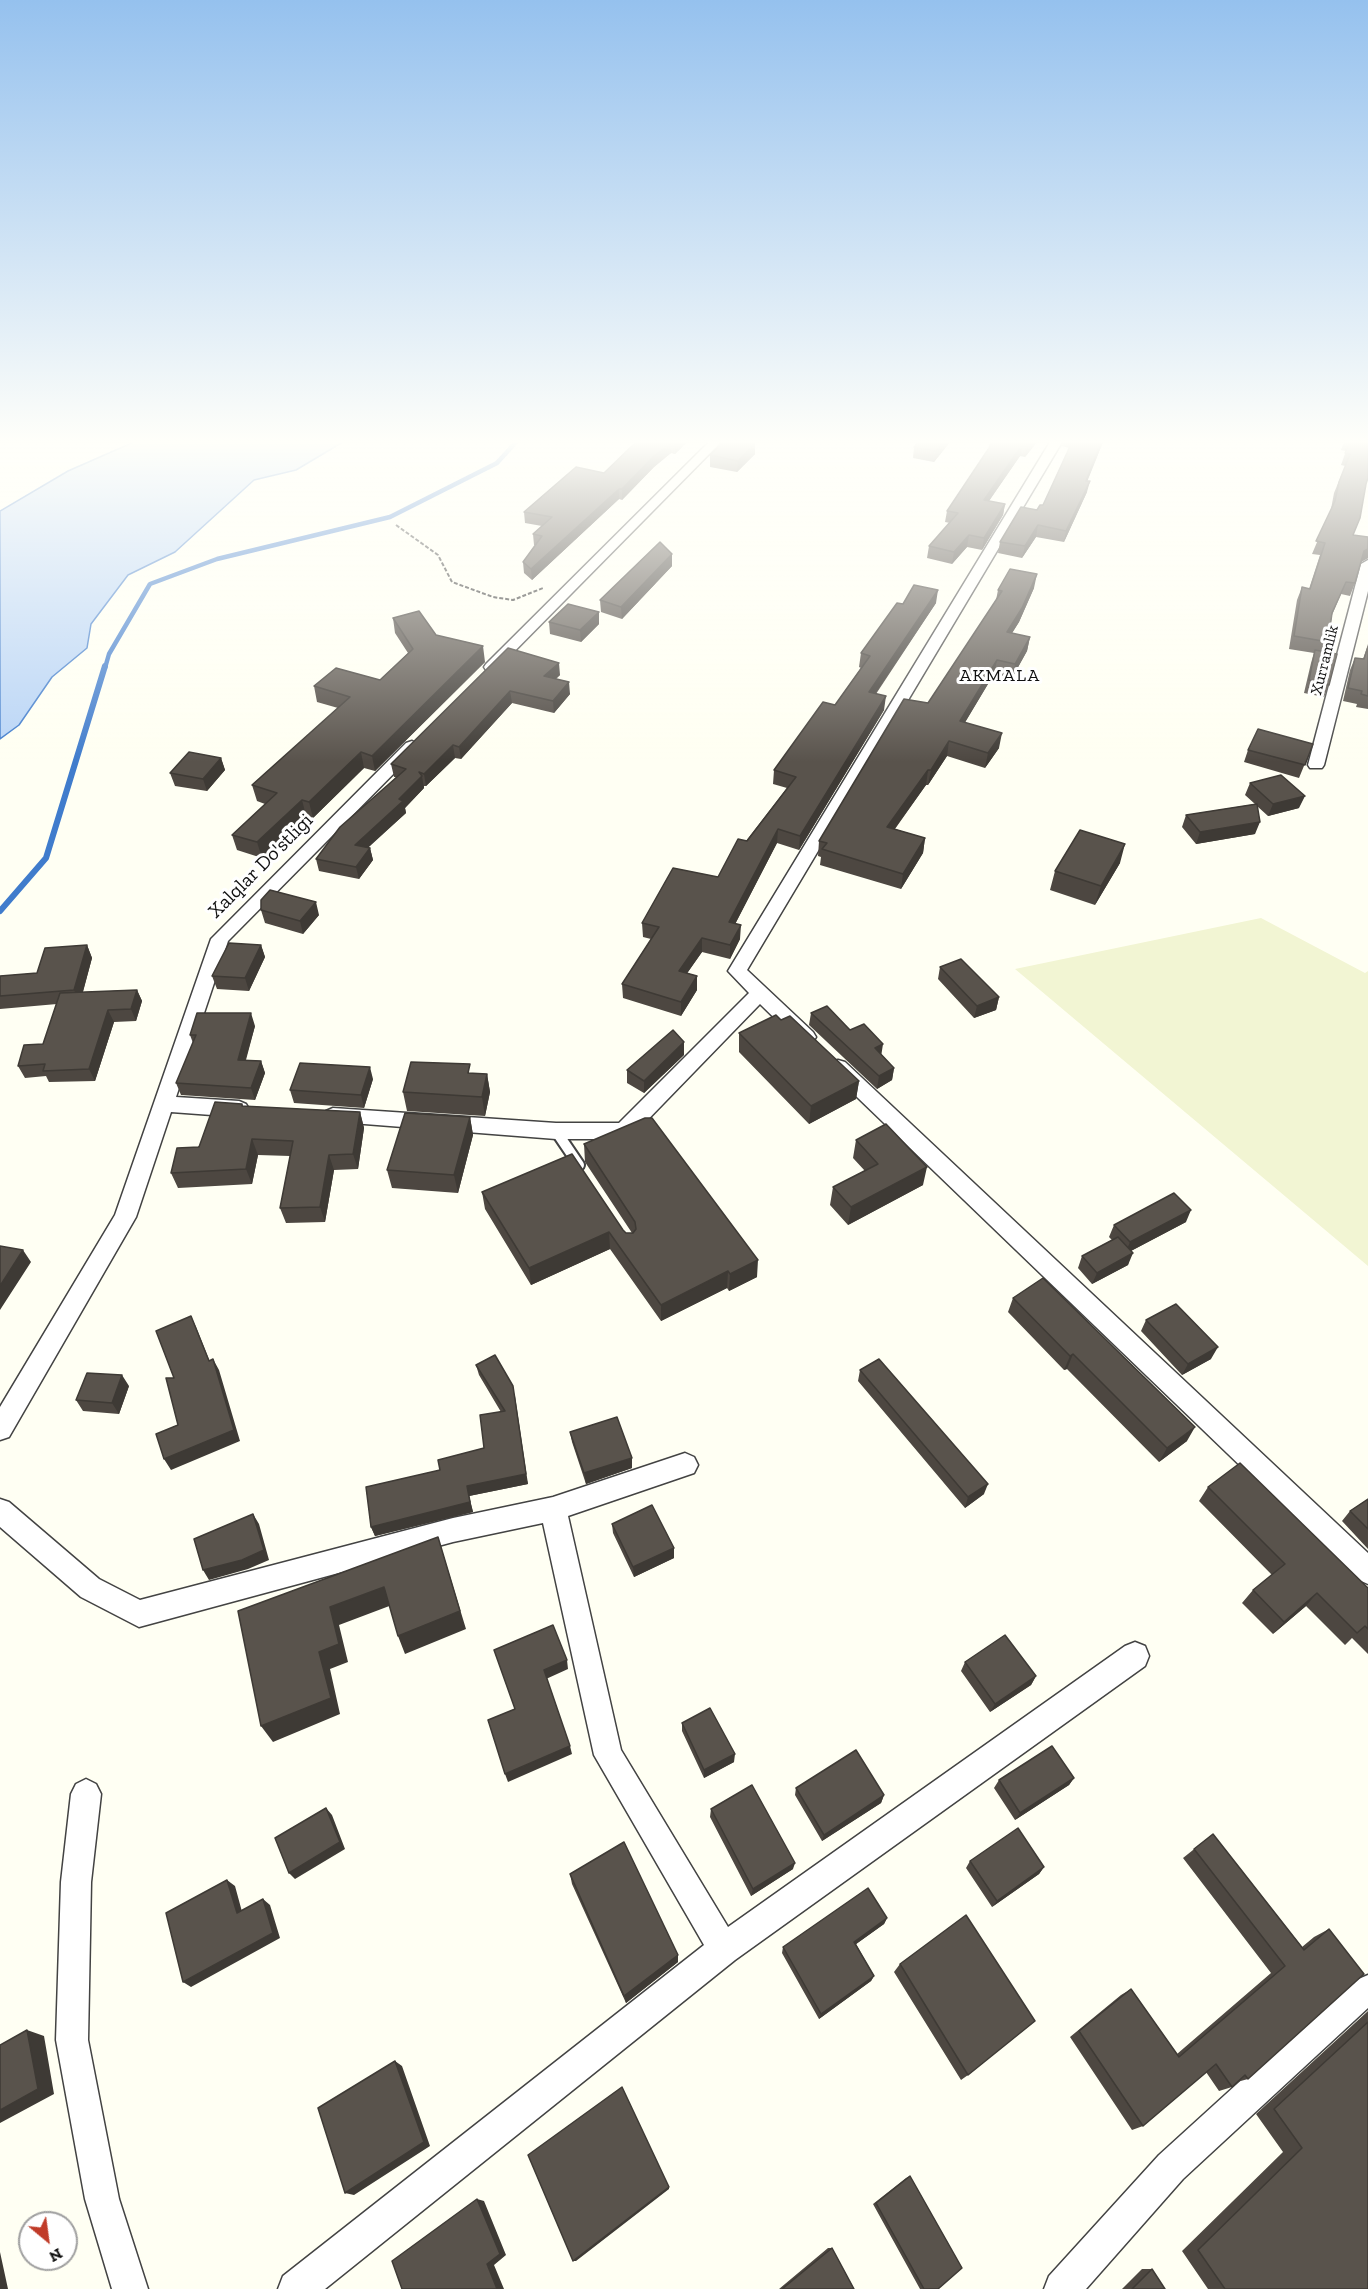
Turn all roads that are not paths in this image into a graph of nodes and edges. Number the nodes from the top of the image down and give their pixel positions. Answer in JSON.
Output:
{"nodes":[{"id":1,"x":608,"y":549,"type":"edge"},
{"id":2,"x":992,"y":549,"type":"edge"},
{"id":3,"x":1368,"y":564,"type":"edge"},
{"id":4,"x":480,"y":677,"type":"edge"},
{"id":5,"x":422,"y":736,"type":"edge"},
{"id":6,"x":1316,"y":765,"type":"dead end"},
{"id":7,"x":760,"y":993,"type":"junction"},
{"id":8,"x":163,"y":1104,"type":"junction"},
{"id":9,"x":259,"y":1111,"type":"edge"},
{"id":10,"x":318,"y":1115,"type":"edge"},
{"id":11,"x":556,"y":1131,"type":"junction"},
{"id":12,"x":587,"y":1178,"type":"edge"},
{"id":13,"x":0,"y":1429,"type":"edge"},
{"id":14,"x":684,"y":1465,"type":"dead end"},
{"id":15,"x":553,"y":1509,"type":"junction"},
{"id":16,"x":0,"y":1511,"type":"edge"},
{"id":17,"x":1368,"y":1571,"type":"edge"},
{"id":18,"x":1135,"y":1656,"type":"dead end"},
{"id":19,"x":86,"y":1794,"type":"dead end"},
{"id":20,"x":724,"y":1949,"type":"junction"},
{"id":21,"x":1368,"y":1991,"type":"edge"},
{"id":22,"x":130,"y":2289,"type":"edge"},
{"id":23,"x":296,"y":2289,"type":"edge"},
{"id":24,"x":1062,"y":2289,"type":"edge"}],
"edges":[{"from":1,"to":4,"type":"street"},
{"from":2,"to":7,"type":"street"},
{"from":3,"to":6,"type":"street","name":"Xurramlik"},
{"from":5,"to":8,"type":"street","name":"Xalqlar Do'stligi"},
{"from":7,"to":11,"type":"street"},
{"from":7,"to":17,"type":"street"},
{"from":8,"to":9,"type":"street"},
{"from":8,"to":13,"type":"street","name":"Xalqlar Do'stligi"},
{"from":10,"to":11,"type":"street"},
{"from":11,"to":12,"type":"lane"},
{"from":14,"to":15,"type":"street"},
{"from":15,"to":16,"type":"street"},
{"from":15,"to":20,"type":"street"},
{"from":18,"to":20,"type":"street"},
{"from":19,"to":22,"type":"street"},
{"from":20,"to":23,"type":"street"},
{"from":21,"to":24,"type":"street"}]}
